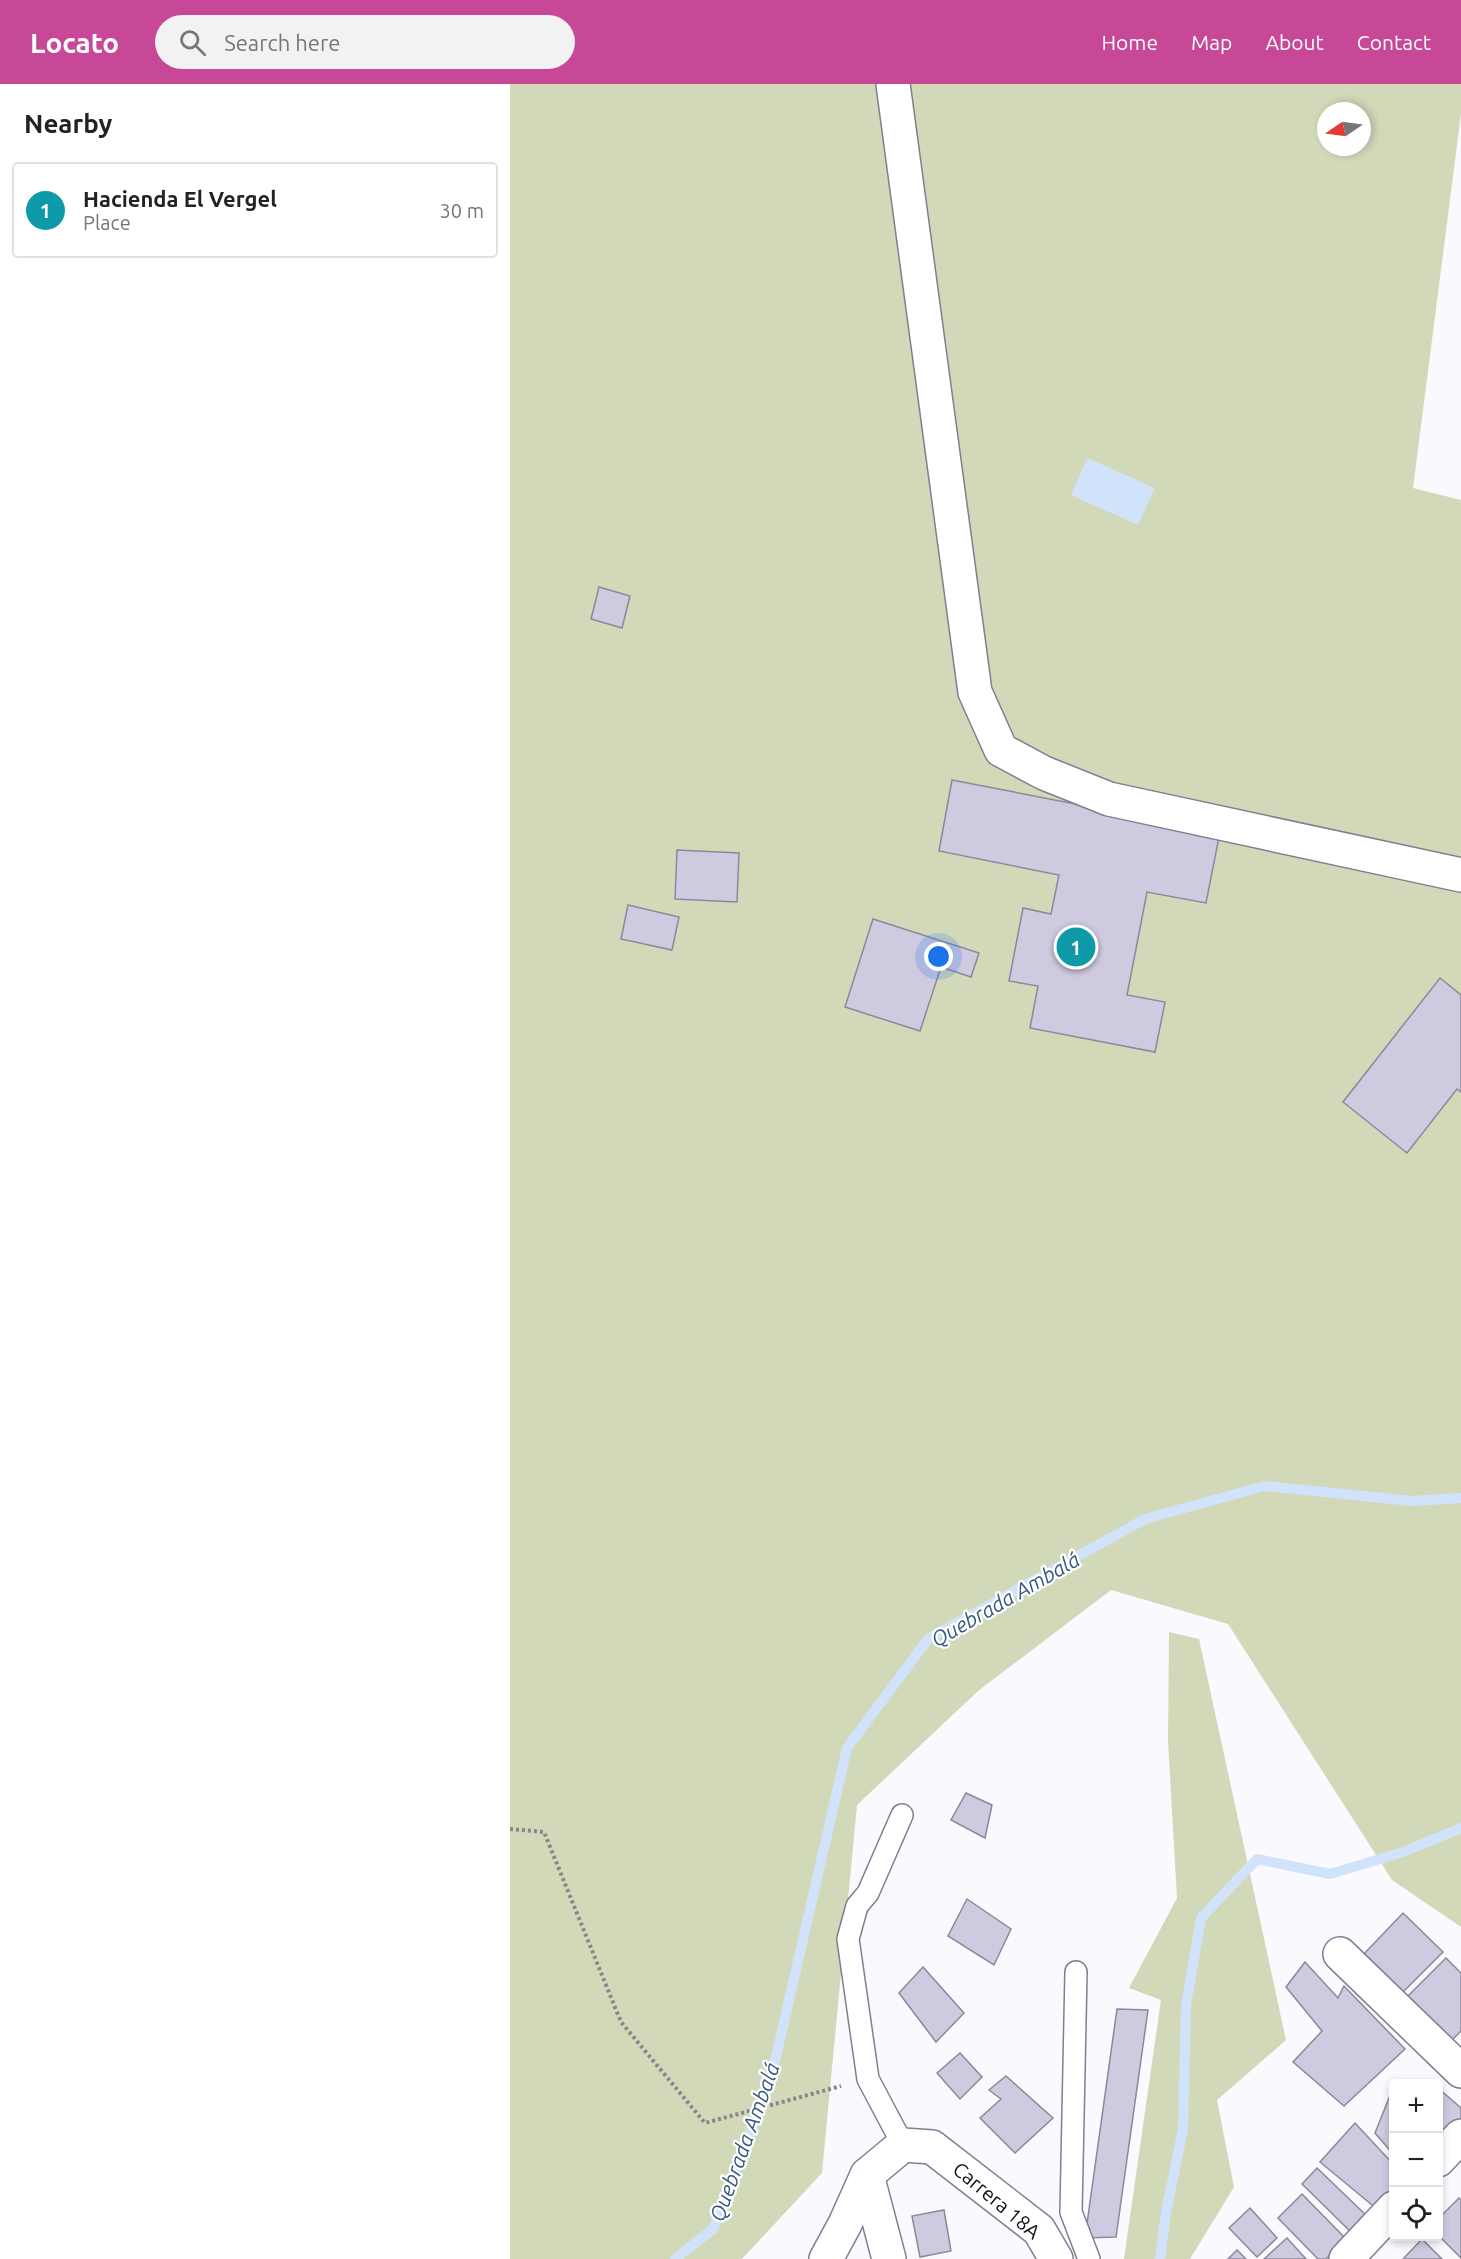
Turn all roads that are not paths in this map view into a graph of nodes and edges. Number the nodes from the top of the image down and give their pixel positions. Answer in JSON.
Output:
{"nodes":[{"id":1,"x":893,"y":84,"type":"edge"},
{"id":2,"x":1461,"y":875,"type":"edge"},
{"id":3,"x":902,"y":1815,"type":"dead end"},
{"id":4,"x":1340,"y":1954,"type":"dead end"},
{"id":5,"x":1076,"y":1972,"type":"dead end"},
{"id":6,"x":1461,"y":2071,"type":"edge"},
{"id":7,"x":1461,"y":2136,"type":"edge"},
{"id":8,"x":918,"y":2146,"type":"junction"},
{"id":9,"x":1443,"y":2155,"type":"edge"},
{"id":10,"x":867,"y":2175,"type":"junction"},
{"id":11,"x":1389,"y":2213,"type":"edge"},
{"id":12,"x":826,"y":2259,"type":"edge"},
{"id":13,"x":889,"y":2259,"type":"edge"},
{"id":14,"x":1056,"y":2259,"type":"edge"},
{"id":15,"x":1089,"y":2259,"type":"edge"},
{"id":16,"x":1346,"y":2259,"type":"edge"}],
"edges":[{"from":1,"to":2,"type":"street"},
{"from":3,"to":8,"type":"lane"},
{"from":4,"to":6,"type":"street"},
{"from":5,"to":15,"type":"lane"},
{"from":7,"to":9,"type":"street"},
{"from":8,"to":10,"type":"street"},
{"from":8,"to":14,"type":"street","name":"Carrera 18A"},
{"from":10,"to":12,"type":"street"},
{"from":10,"to":13,"type":"street"},
{"from":11,"to":16,"type":"street"}]}
